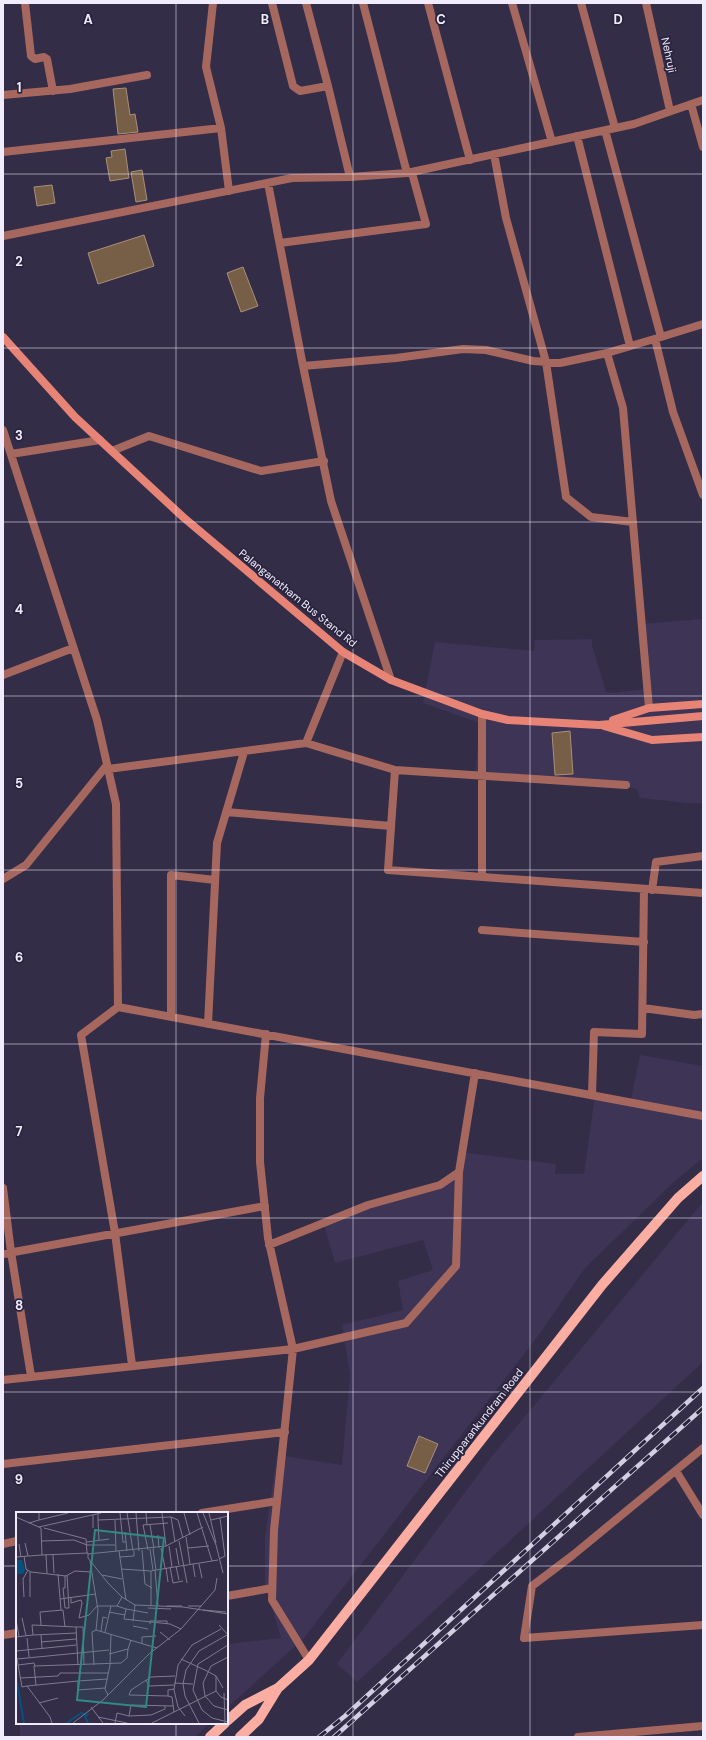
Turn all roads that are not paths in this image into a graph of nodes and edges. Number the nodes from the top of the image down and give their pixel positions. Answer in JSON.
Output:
{"nodes":[{"id":1,"x":25,"y":3,"type":"edge"},
{"id":2,"x":213,"y":3,"type":"edge"},
{"id":3,"x":272,"y":3,"type":"edge"},
{"id":4,"x":306,"y":3,"type":"edge"},
{"id":5,"x":363,"y":3,"type":"edge"},
{"id":6,"x":428,"y":3,"type":"edge"},
{"id":7,"x":512,"y":3,"type":"edge"},
{"id":8,"x":581,"y":3,"type":"edge"},
{"id":9,"x":646,"y":3,"type":"edge"},
{"id":10,"x":147,"y":75,"type":"dead end"},
{"id":11,"x":328,"y":86,"type":"junction"},
{"id":12,"x":52,"y":91,"type":"junction"},
{"id":13,"x":3,"y":95,"type":"edge"},
{"id":14,"x":703,"y":100,"type":"edge"},
{"id":15,"x":691,"y":104,"type":"junction"},
{"id":16,"x":670,"y":111,"type":"junction"},
{"id":17,"x":221,"y":128,"type":"junction"},
{"id":18,"x":615,"y":128,"type":"junction"},
{"id":19,"x":605,"y":130,"type":"junction"},
{"id":20,"x":577,"y":136,"type":"junction"},
{"id":21,"x":552,"y":142,"type":"junction"},
{"id":22,"x":703,"y":147,"type":"edge"},
{"id":23,"x":3,"y":152,"type":"edge"},
{"id":24,"x":494,"y":154,"type":"junction"},
{"id":25,"x":470,"y":160,"type":"junction"},
{"id":26,"x":410,"y":173,"type":"junction"},
{"id":27,"x":350,"y":177,"type":"junction"},
{"id":28,"x":268,"y":183,"type":"junction"},
{"id":29,"x":229,"y":191,"type":"junction"},
{"id":30,"x":3,"y":236,"type":"edge"},
{"id":31,"x":280,"y":243,"type":"junction"},
{"id":32,"x":703,"y":324,"type":"edge"},
{"id":33,"x":3,"y":337,"type":"edge"},
{"id":34,"x":658,"y":338,"type":"junction"},
{"id":35,"x":630,"y":346,"type":"junction"},
{"id":36,"x":607,"y":353,"type":"junction"},
{"id":37,"x":546,"y":362,"type":"junction"},
{"id":38,"x":303,"y":366,"type":"junction"},
{"id":39,"x":3,"y":430,"type":"edge"},
{"id":40,"x":100,"y":440,"type":"junction"},
{"id":41,"x":112,"y":451,"type":"junction"},
{"id":42,"x":11,"y":454,"type":"junction"},
{"id":43,"x":324,"y":461,"type":"junction"},
{"id":44,"x":703,"y":495,"type":"edge"},
{"id":45,"x":633,"y":522,"type":"junction"},
{"id":46,"x":73,"y":648,"type":"junction"},
{"id":47,"x":343,"y":652,"type":"junction"},
{"id":48,"x":3,"y":675,"type":"edge"},
{"id":49,"x":390,"y":680,"type":"junction"},
{"id":50,"x":703,"y":704,"type":"edge"},
{"id":51,"x":649,"y":708,"type":"junction"},
{"id":52,"x":482,"y":714,"type":"junction"},
{"id":53,"x":703,"y":716,"type":"edge"},
{"id":54,"x":599,"y":725,"type":"junction"},
{"id":55,"x":703,"y":737,"type":"edge"},
{"id":56,"x":306,"y":743,"type":"junction"},
{"id":57,"x":244,"y":752,"type":"junction"},
{"id":58,"x":107,"y":767,"type":"junction"},
{"id":59,"x":395,"y":770,"type":"junction"},
{"id":60,"x":483,"y":775,"type":"junction"},
{"id":61,"x":626,"y":785,"type":"dead end"},
{"id":62,"x":226,"y":812,"type":"junction"},
{"id":63,"x":391,"y":826,"type":"junction"},
{"id":64,"x":703,"y":856,"type":"edge"},
{"id":65,"x":482,"y":877,"type":"junction"},
{"id":66,"x":3,"y":878,"type":"edge"},
{"id":67,"x":215,"y":880,"type":"junction"},
{"id":68,"x":648,"y":890,"type":"junction"},
{"id":69,"x":703,"y":893,"type":"edge"},
{"id":70,"x":482,"y":930,"type":"dead end"},
{"id":71,"x":644,"y":942,"type":"junction"},
{"id":72,"x":118,"y":1007,"type":"junction"},
{"id":73,"x":643,"y":1008,"type":"junction"},
{"id":74,"x":703,"y":1014,"type":"edge"},
{"id":75,"x":171,"y":1017,"type":"junction"},
{"id":76,"x":208,"y":1024,"type":"junction"},
{"id":77,"x":266,"y":1034,"type":"junction"},
{"id":78,"x":475,"y":1073,"type":"junction"},
{"id":79,"x":592,"y":1095,"type":"junction"},
{"id":80,"x":703,"y":1116,"type":"edge"},
{"id":81,"x":459,"y":1172,"type":"junction"},
{"id":82,"x":703,"y":1176,"type":"edge"},
{"id":83,"x":3,"y":1188,"type":"edge"},
{"id":84,"x":265,"y":1206,"type":"junction"},
{"id":85,"x":115,"y":1233,"type":"junction"},
{"id":86,"x":269,"y":1245,"type":"junction"},
{"id":87,"x":7,"y":1253,"type":"edge"},
{"id":88,"x":293,"y":1349,"type":"junction"},
{"id":89,"x":132,"y":1365,"type":"junction"},
{"id":90,"x":31,"y":1376,"type":"junction"},
{"id":91,"x":3,"y":1380,"type":"edge"},
{"id":92,"x":285,"y":1432,"type":"junction"},
{"id":93,"x":703,"y":1448,"type":"edge"},
{"id":94,"x":3,"y":1464,"type":"edge"},
{"id":95,"x":676,"y":1471,"type":"junction"},
{"id":96,"x":277,"y":1501,"type":"junction"},
{"id":97,"x":208,"y":1512,"type":"edge"},
{"id":98,"x":703,"y":1515,"type":"edge"},
{"id":99,"x":16,"y":1541,"type":"edge"},
{"id":100,"x":3,"y":1544,"type":"edge"},
{"id":101,"x":272,"y":1588,"type":"junction"},
{"id":102,"x":228,"y":1596,"type":"edge"},
{"id":103,"x":703,"y":1625,"type":"edge"},
{"id":104,"x":16,"y":1633,"type":"edge"},
{"id":105,"x":3,"y":1635,"type":"edge"},
{"id":106,"x":309,"y":1660,"type":"junction"},
{"id":107,"x":278,"y":1688,"type":"junction"},
{"id":108,"x":228,"y":1720,"type":"edge"},
{"id":109,"x":224,"y":1724,"type":"edge"},
{"id":110,"x":703,"y":1726,"type":"edge"},
{"id":111,"x":210,"y":1737,"type":"edge"},
{"id":112,"x":240,"y":1737,"type":"edge"},
{"id":113,"x":578,"y":1737,"type":"edge"}],
"edges":[{"from":1,"to":12,"type":"street"},
{"from":2,"to":17,"type":"street"},
{"from":3,"to":11,"type":"street"},
{"from":4,"to":11,"type":"street"},
{"from":5,"to":26,"type":"street"},
{"from":6,"to":25,"type":"street"},
{"from":7,"to":21,"type":"street"},
{"from":8,"to":18,"type":"street"},
{"from":9,"to":16,"type":"street","name":"Nehruji"},
{"from":10,"to":12,"type":"street"},
{"from":11,"to":27,"type":"street"},
{"from":12,"to":13,"type":"street"},
{"from":14,"to":15,"type":"street"},
{"from":15,"to":16,"type":"street"},
{"from":15,"to":22,"type":"street"},
{"from":16,"to":18,"type":"street"},
{"from":17,"to":23,"type":"street"},
{"from":17,"to":29,"type":"street"},
{"from":18,"to":19,"type":"street"},
{"from":19,"to":20,"type":"street"},
{"from":19,"to":34,"type":"street"},
{"from":20,"to":21,"type":"street"},
{"from":20,"to":35,"type":"street"},
{"from":21,"to":24,"type":"street"},
{"from":24,"to":25,"type":"street"},
{"from":24,"to":37,"type":"street"},
{"from":25,"to":26,"type":"street"},
{"from":26,"to":27,"type":"street"},
{"from":26,"to":31,"type":"street"},
{"from":27,"to":28,"type":"street"},
{"from":28,"to":29,"type":"street"},
{"from":28,"to":31,"type":"street"},
{"from":29,"to":30,"type":"street"},
{"from":31,"to":38,"type":"street"},
{"from":32,"to":34,"type":"street"},
{"from":33,"to":40,"type":"street","name":"Palanganatham Bus Stand Rd"},
{"from":34,"to":35,"type":"street"},
{"from":34,"to":44,"type":"street"},
{"from":35,"to":36,"type":"street"},
{"from":36,"to":37,"type":"street"},
{"from":36,"to":45,"type":"street"},
{"from":37,"to":38,"type":"street"},
{"from":37,"to":45,"type":"street"},
{"from":38,"to":43,"type":"street"},
{"from":39,"to":42,"type":"street"},
{"from":40,"to":41,"type":"street","name":"Palanganatham Bus Stand Rd"},
{"from":40,"to":42,"type":"street"},
{"from":41,"to":43,"type":"street"},
{"from":41,"to":47,"type":"street","name":"Palanganatham Bus Stand Rd"},
{"from":42,"to":46,"type":"street"},
{"from":43,"to":49,"type":"street"},
{"from":45,"to":51,"type":"street"},
{"from":46,"to":48,"type":"street"},
{"from":46,"to":58,"type":"street"},
{"from":47,"to":49,"type":"street","name":"Palanganatham Bus Stand Rd"},
{"from":47,"to":56,"type":"street"},
{"from":49,"to":52,"type":"street","name":"Palanganatham Bus Stand Rd"},
{"from":50,"to":51,"type":"street"},
{"from":51,"to":54,"type":"street"},
{"from":52,"to":54,"type":"street","name":"Palanganatham Bus Stand Rd"},
{"from":52,"to":60,"type":"street"},
{"from":53,"to":54,"type":"street","name":"Palanganatham Bus Stand Rd"},
{"from":54,"to":55,"type":"street"},
{"from":56,"to":57,"type":"street"},
{"from":56,"to":59,"type":"street"},
{"from":57,"to":58,"type":"street"},
{"from":57,"to":62,"type":"street"},
{"from":58,"to":66,"type":"street"},
{"from":58,"to":72,"type":"street"},
{"from":59,"to":60,"type":"street"},
{"from":59,"to":63,"type":"street"},
{"from":60,"to":61,"type":"street"},
{"from":60,"to":65,"type":"street"},
{"from":62,"to":63,"type":"street"},
{"from":62,"to":67,"type":"street"},
{"from":63,"to":65,"type":"street"},
{"from":64,"to":68,"type":"street"},
{"from":65,"to":68,"type":"street"},
{"from":67,"to":75,"type":"street"},
{"from":67,"to":76,"type":"street"},
{"from":68,"to":69,"type":"street"},
{"from":68,"to":71,"type":"street"},
{"from":70,"to":71,"type":"street"},
{"from":71,"to":73,"type":"street"},
{"from":72,"to":75,"type":"street"},
{"from":72,"to":85,"type":"street"},
{"from":73,"to":74,"type":"street"},
{"from":73,"to":79,"type":"street"},
{"from":75,"to":76,"type":"street"},
{"from":76,"to":77,"type":"street"},
{"from":77,"to":78,"type":"street"},
{"from":77,"to":84,"type":"street"},
{"from":78,"to":79,"type":"street"},
{"from":78,"to":81,"type":"street"},
{"from":79,"to":80,"type":"street"},
{"from":81,"to":86,"type":"street"},
{"from":81,"to":88,"type":"street"},
{"from":82,"to":106,"type":"main road","name":"Thirupparankundram Road"},
{"from":83,"to":87,"type":"street"},
{"from":84,"to":85,"type":"street"},
{"from":84,"to":86,"type":"street"},
{"from":85,"to":87,"type":"street"},
{"from":85,"to":89,"type":"street"},
{"from":86,"to":88,"type":"street"},
{"from":87,"to":90,"type":"street"},
{"from":88,"to":89,"type":"street"},
{"from":88,"to":92,"type":"street"},
{"from":89,"to":90,"type":"street"},
{"from":90,"to":91,"type":"street"},
{"from":92,"to":94,"type":"street"},
{"from":92,"to":96,"type":"street"},
{"from":93,"to":95,"type":"street"},
{"from":95,"to":98,"type":"street"},
{"from":95,"to":103,"type":"street"},
{"from":96,"to":97,"type":"street"},
{"from":96,"to":101,"type":"street"},
{"from":99,"to":100,"type":"street"},
{"from":101,"to":102,"type":"street"},
{"from":101,"to":106,"type":"street"},
{"from":104,"to":105,"type":"street"},
{"from":106,"to":107,"type":"main road","name":"Thirupparankundram Road"},
{"from":107,"to":108,"type":"main road","name":"Thirupparankundram Road"},
{"from":107,"to":112,"type":"main road","name":"Thirupparankundram Road"},
{"from":109,"to":111,"type":"main road","name":"Thirupparankundram Road"},
{"from":110,"to":113,"type":"street"}]}
